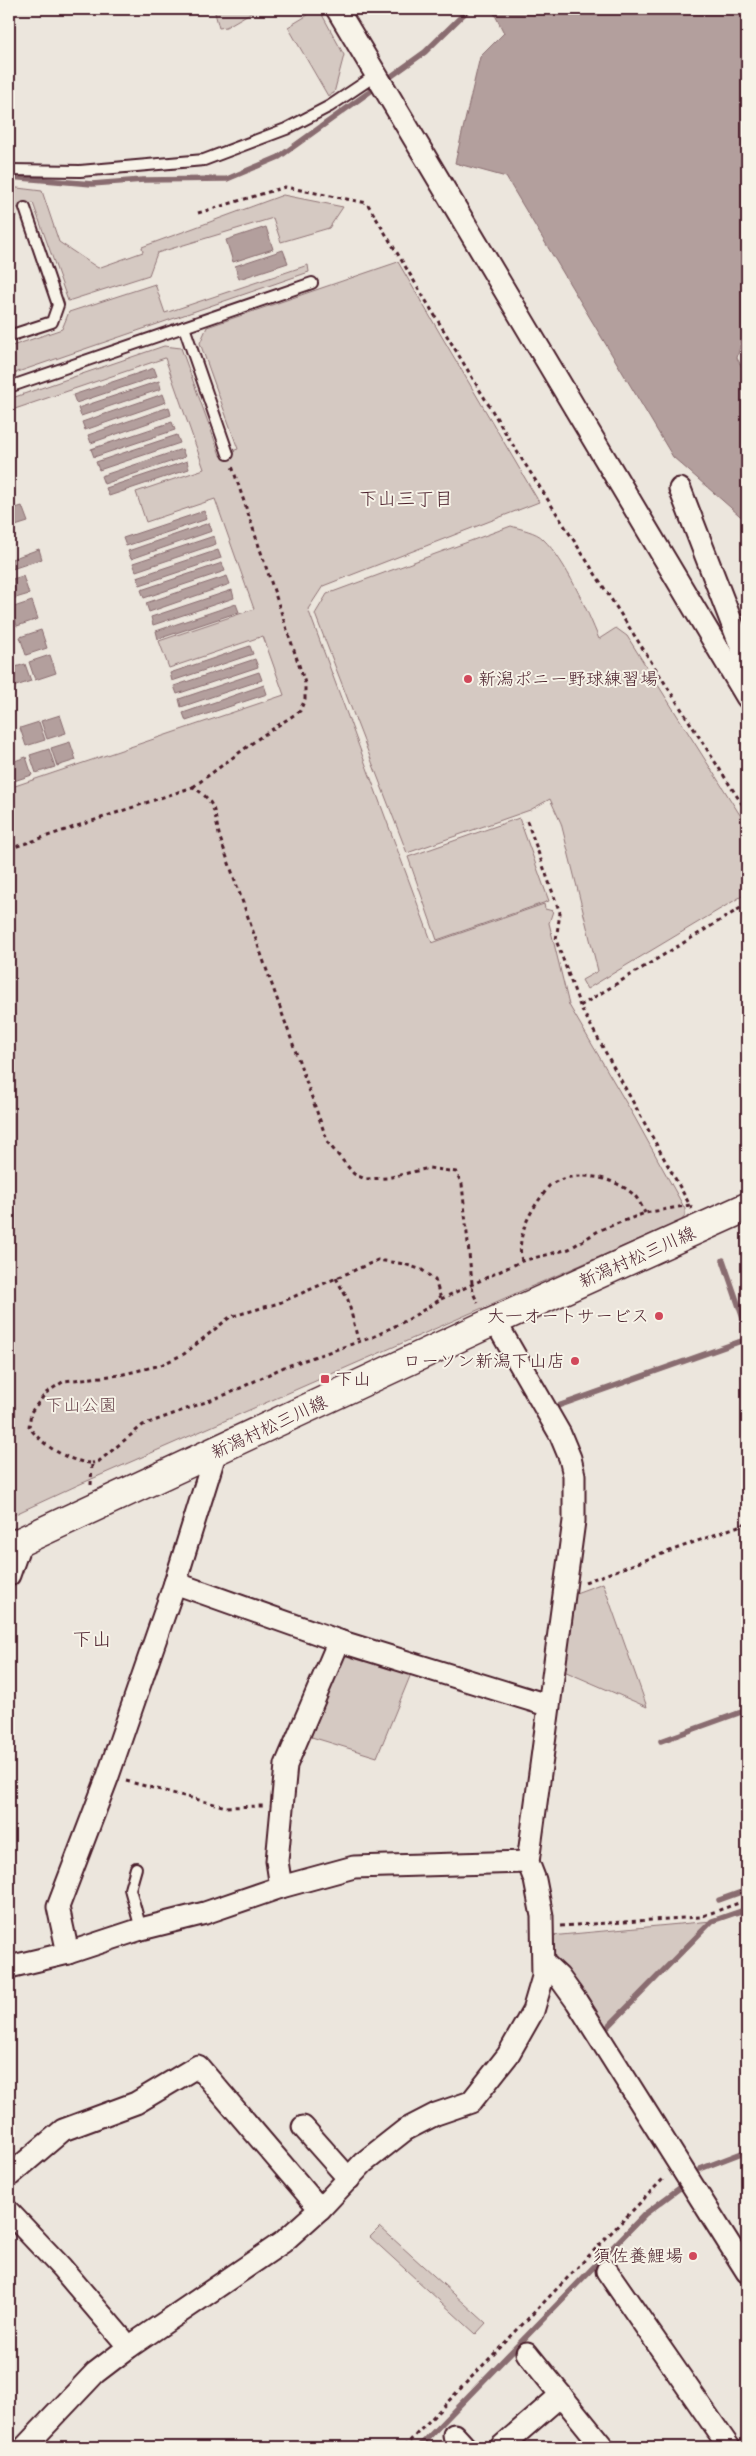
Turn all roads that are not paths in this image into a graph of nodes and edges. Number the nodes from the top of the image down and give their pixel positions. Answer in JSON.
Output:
{"nodes":[{"id":1,"x":337,"y":9,"type":"edge"},
{"id":2,"x":376,"y":75,"type":"junction"},
{"id":3,"x":9,"y":170,"type":"edge"},
{"id":4,"x":25,"y":208,"type":"dead end"},
{"id":5,"x":312,"y":283,"type":"dead end"},
{"id":6,"x":184,"y":327,"type":"junction"},
{"id":7,"x":9,"y":336,"type":"edge"},
{"id":8,"x":9,"y":388,"type":"edge"},
{"id":9,"x":228,"y":454,"type":"road end"},
{"id":10,"x":680,"y":489,"type":"dead end"},
{"id":11,"x":747,"y":662,"type":"edge"},
{"id":12,"x":747,"y":697,"type":"edge"},
{"id":13,"x":747,"y":1208,"type":"edge"},
{"id":14,"x":492,"y":1322,"type":"junction"},
{"id":15,"x":216,"y":1451,"type":"junction"},
{"id":16,"x":15,"y":1544,"type":"edge"},
{"id":17,"x":9,"y":1575,"type":"edge"},
{"id":18,"x":175,"y":1583,"type":"junction"},
{"id":19,"x":339,"y":1641,"type":"junction"},
{"id":20,"x":547,"y":1706,"type":"junction"},
{"id":21,"x":528,"y":1862,"type":"junction"},
{"id":22,"x":136,"y":1868,"type":"dead end"},
{"id":23,"x":281,"y":1887,"type":"junction"},
{"id":24,"x":141,"y":1929,"type":"junction"},
{"id":25,"x":68,"y":1953,"type":"junction"},
{"id":26,"x":544,"y":1963,"type":"junction"},
{"id":27,"x":9,"y":1967,"type":"edge"},
{"id":28,"x":303,"y":2127,"type":"dead end"},
{"id":29,"x":9,"y":2176,"type":"edge"},
{"id":30,"x":349,"y":2179,"type":"junction"},
{"id":31,"x":320,"y":2209,"type":"junction"},
{"id":32,"x":9,"y":2212,"type":"edge"},
{"id":33,"x":607,"y":2270,"type":"dead end"},
{"id":34,"x":747,"y":2272,"type":"edge"},
{"id":35,"x":129,"y":2347,"type":"junction"},
{"id":36,"x":527,"y":2353,"type":"dead end"},
{"id":37,"x":561,"y":2395,"type":"junction"},
{"id":38,"x":25,"y":2447,"type":"edge"},
{"id":39,"x":501,"y":2447,"type":"edge"},
{"id":40,"x":603,"y":2447,"type":"edge"},
{"id":41,"x":729,"y":2447,"type":"edge"}],
"edges":[{"from":1,"to":2,"type":"street"},
{"from":2,"to":3,"type":"lane"},
{"from":2,"to":12,"type":"street"},
{"from":4,"to":7,"type":"lane"},
{"from":5,"to":6,"type":"lane"},
{"from":6,"to":8,"type":"lane"},
{"from":6,"to":9,"type":"lane"},
{"from":10,"to":11,"type":"street"},
{"from":13,"to":14,"type":"main road","name":"新潟村松三川線"},
{"from":14,"to":15,"type":"main road","name":"新潟村松三川線"},
{"from":14,"to":20,"type":"street"},
{"from":15,"to":16,"type":"main road","name":"新潟村松三川線"},
{"from":15,"to":18,"type":"street"},
{"from":16,"to":17,"type":"street"},
{"from":18,"to":19,"type":"street"},
{"from":18,"to":25,"type":"street"},
{"from":19,"to":20,"type":"street"},
{"from":19,"to":23,"type":"street"},
{"from":20,"to":21,"type":"street"},
{"from":21,"to":23,"type":"street"},
{"from":21,"to":26,"type":"street"},
{"from":22,"to":24,"type":"lane"},
{"from":23,"to":24,"type":"street"},
{"from":24,"to":25,"type":"street"},
{"from":25,"to":27,"type":"street"},
{"from":26,"to":30,"type":"street"},
{"from":26,"to":34,"type":"street"},
{"from":28,"to":30,"type":"street"},
{"from":29,"to":31,"type":"street"},
{"from":30,"to":31,"type":"street"},
{"from":31,"to":35,"type":"street"},
{"from":32,"to":35,"type":"street"},
{"from":33,"to":41,"type":"street"},
{"from":35,"to":38,"type":"street"},
{"from":36,"to":37,"type":"street"},
{"from":37,"to":39,"type":"street"},
{"from":37,"to":40,"type":"street"}]}
